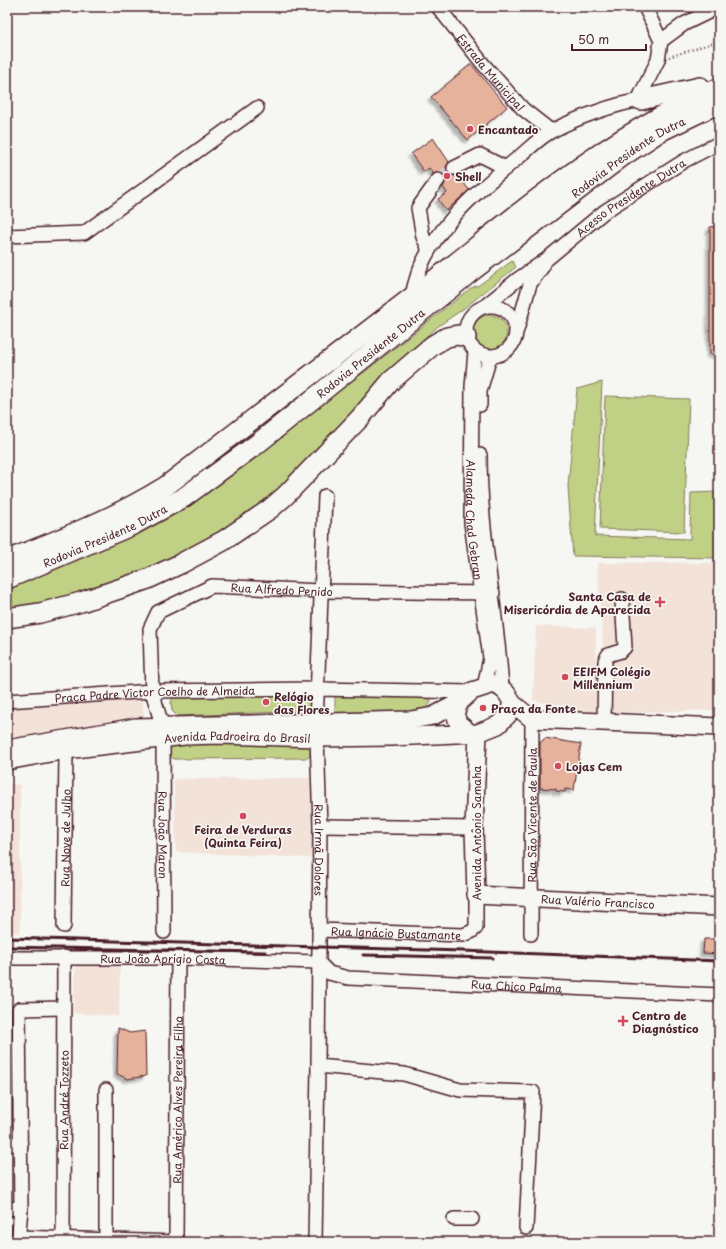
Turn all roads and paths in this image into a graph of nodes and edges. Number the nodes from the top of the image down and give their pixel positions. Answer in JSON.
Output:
{"nodes":[{"id":1,"x":438,"y":7,"type":"edge"},
{"id":2,"x":645,"y":7,"type":"edge"},
{"id":3,"x":719,"y":7,"type":"edge"},
{"id":4,"x":662,"y":41,"type":"junction"},
{"id":5,"x":719,"y":42,"type":"edge"},
{"id":6,"x":658,"y":60,"type":"junction"},
{"id":7,"x":719,"y":83,"type":"edge"},
{"id":8,"x":719,"y":88,"type":"edge"},
{"id":9,"x":642,"y":100,"type":"junction"},
{"id":10,"x":719,"y":103,"type":"edge"},
{"id":11,"x":257,"y":108,"type":"dead end"},
{"id":12,"x":551,"y":131,"type":"junction"},
{"id":13,"x":719,"y":143,"type":"edge"},
{"id":14,"x":454,"y":168,"type":"tunnel mouth"},
{"id":15,"x":506,"y":168,"type":"junction"},
{"id":16,"x":438,"y":180,"type":"tunnel mouth"},
{"id":17,"x":7,"y":236,"type":"edge"},
{"id":18,"x":429,"y":250,"type":"junction"},
{"id":19,"x":547,"y":259,"type":"junction"},
{"id":20,"x":412,"y":297,"type":"junction"},
{"id":21,"x":485,"y":306,"type":"junction"},
{"id":22,"x":517,"y":333,"type":"junction"},
{"id":23,"x":471,"y":344,"type":"junction"},
{"id":24,"x":490,"y":357,"type":"junction"},
{"id":25,"x":476,"y":444,"type":"junction"},
{"id":26,"x":325,"y":496,"type":"dead end"},
{"id":27,"x":7,"y":560,"type":"edge"},
{"id":28,"x":7,"y":579,"type":"edge"},
{"id":29,"x":321,"y":591,"type":"junction"},
{"id":30,"x":487,"y":593,"type":"junction"},
{"id":31,"x":622,"y":599,"type":"dead end"},
{"id":32,"x":7,"y":618,"type":"edge"},
{"id":33,"x":502,"y":688,"type":"junction"},
{"id":34,"x":318,"y":689,"type":"junction"},
{"id":35,"x":152,"y":691,"type":"junction"},
{"id":36,"x":472,"y":694,"type":"junction"},
{"id":37,"x":7,"y":701,"type":"edge"},
{"id":38,"x":512,"y":703,"type":"junction"},
{"id":39,"x":532,"y":719,"type":"junction"},
{"id":40,"x":604,"y":723,"type":"junction"},
{"id":41,"x":719,"y":727,"type":"edge"},
{"id":42,"x":316,"y":730,"type":"junction"},
{"id":43,"x":162,"y":732,"type":"junction"},
{"id":44,"x":473,"y":732,"type":"junction"},
{"id":45,"x":7,"y":748,"type":"edge"},
{"id":46,"x":66,"y":750,"type":"junction"},
{"id":47,"x":7,"y":761,"type":"edge"},
{"id":48,"x":320,"y":826,"type":"junction"},
{"id":49,"x":474,"y":828,"type":"junction"},
{"id":50,"x":476,"y":895,"type":"junction"},
{"id":51,"x":530,"y":897,"type":"junction"},
{"id":52,"x":719,"y":907,"type":"edge"},
{"id":53,"x":64,"y":926,"type":"dead end"},
{"id":54,"x":319,"y":930,"type":"junction"},
{"id":55,"x":164,"y":932,"type":"dead end"},
{"id":56,"x":472,"y":932,"type":"joint"},
{"id":57,"x":531,"y":934,"type":"dead end"},
{"id":58,"x":64,"y":957,"type":"junction"},
{"id":59,"x":7,"y":958,"type":"edge"},
{"id":60,"x":178,"y":958,"type":"junction"},
{"id":61,"x":318,"y":962,"type":"junction"},
{"id":62,"x":719,"y":995,"type":"edge"},
{"id":63,"x":63,"y":1008,"type":"junction"},
{"id":64,"x":318,"y":1066,"type":"junction"},
{"id":65,"x":106,"y":1090,"type":"dead end"},
{"id":66,"x":7,"y":1143,"type":"edge"},
{"id":67,"x":21,"y":1145,"type":"junction"},
{"id":68,"x":7,"y":1208,"type":"edge"},
{"id":69,"x":21,"y":1209,"type":"junction"},
{"id":70,"x":454,"y":1219,"type":"dead end"},
{"id":71,"x":472,"y":1219,"type":"dead end"},
{"id":72,"x":526,"y":1228,"type":"dead end"},
{"id":73,"x":18,"y":1239,"type":"edge"},
{"id":74,"x":63,"y":1240,"type":"edge"},
{"id":75,"x":106,"y":1241,"type":"edge"},
{"id":76,"x":176,"y":1242,"type":"edge"},
{"id":77,"x":315,"y":1242,"type":"edge"}],
"edges":[{"from":1,"to":12,"type":"street","name":"Estrada Municipal"},
{"from":2,"to":4,"type":"street"},
{"from":3,"to":4,"type":"street"},
{"from":4,"to":6,"type":"street"},
{"from":5,"to":6,"type":"path"},
{"from":6,"to":9,"type":"street"},
{"from":7,"to":9,"type":"highway"},
{"from":8,"to":20,"type":"highway","name":"Rodovia Presidente Dutra"},
{"from":9,"to":12,"type":"street"},
{"from":10,"to":28,"type":"highway","name":"Rodovia Presidente Dutra"},
{"from":11,"to":17,"type":"street"},
{"from":12,"to":15,"type":"street"},
{"from":13,"to":19,"type":"street","name":"Acesso Presidente Dutra"},
{"from":14,"to":15,"type":"street"},
{"from":15,"to":18,"type":"street"},
{"from":16,"to":18,"type":"street"},
{"from":18,"to":20,"type":"street"},
{"from":19,"to":21,"type":"street"},
{"from":19,"to":22,"type":"street"},
{"from":20,"to":27,"type":"highway","name":"Rodovia Presidente Dutra"},
{"from":21,"to":22,"type":"street"},
{"from":21,"to":23,"type":"street"},
{"from":22,"to":24,"type":"street"},
{"from":23,"to":24,"type":"street"},
{"from":23,"to":25,"type":"street","name":"Alameda Chad Gebran"},
{"from":23,"to":32,"type":"highway"},
{"from":24,"to":25,"type":"street","name":"Alameda Chad Gebran"},
{"from":25,"to":30,"type":"street","name":"Alameda Chad Gebran"},
{"from":26,"to":29,"type":"street","name":"Rua Irmã Dolores"},
{"from":29,"to":30,"type":"street","name":"Rua Alfredo Penido"},
{"from":29,"to":34,"type":"street","name":"Rua Irmã Dolores"},
{"from":29,"to":35,"type":"street","name":"Rua Alfredo Penido"},
{"from":30,"to":33,"type":"street","name":"Alameda Chad Gebran"},
{"from":30,"to":36,"type":"street","name":"Alameda Chad Gebran"},
{"from":31,"to":40,"type":"street"},
{"from":33,"to":36,"type":"main road"},
{"from":33,"to":38,"type":"main road"},
{"from":34,"to":35,"type":"street","name":"Praça Padre Victor Coelho de Almeida"},
{"from":34,"to":36,"type":"street","name":"Praça Padre Victor Coelho de Almeida"},
{"from":34,"to":42,"type":"street","name":"Rua Irmã Dolores"},
{"from":35,"to":37,"type":"street","name":"Praça Padre Victor Coelho de Almeida"},
{"from":35,"to":43,"type":"street","name":"Rua João Maron"},
{"from":36,"to":42,"type":"main road","name":"Avenida Padroeira do Brasil"},
{"from":36,"to":44,"type":"main road"},
{"from":38,"to":39,"type":"main road"},
{"from":38,"to":44,"type":"main road"},
{"from":39,"to":40,"type":"main road"},
{"from":39,"to":51,"type":"street","name":"Rua São Vicente de Paula"},
{"from":40,"to":41,"type":"main road"},
{"from":42,"to":43,"type":"main road","name":"Avenida Padroeira do Brasil"},
{"from":42,"to":44,"type":"main road","name":"Avenida Padroeira do Brasil"},
{"from":42,"to":48,"type":"street","name":"Rua Irmã Dolores"},
{"from":43,"to":45,"type":"main road","name":"Avenida Padroeira do Brasil"},
{"from":43,"to":46,"type":"main road","name":"Avenida Padroeira do Brasil"},
{"from":43,"to":55,"type":"street","name":"Rua João Maron"},
{"from":44,"to":49,"type":"main road","name":"Avenida Antônio Samaha"},
{"from":46,"to":47,"type":"main road","name":"Avenida Padroeira do Brasil"},
{"from":46,"to":53,"type":"street","name":"Rua Nove de Julho"},
{"from":48,"to":49,"type":"street"},
{"from":48,"to":54,"type":"street","name":"Rua Irmã Dolores"},
{"from":49,"to":50,"type":"main road","name":"Avenida Antônio Samaha"},
{"from":50,"to":51,"type":"main road","name":"Rua Valério Francisco"},
{"from":50,"to":56,"type":"street","name":"Avenida Antônio Samaha"},
{"from":51,"to":52,"type":"main road","name":"Rua Valério Francisco"},
{"from":51,"to":57,"type":"street","name":"Rua São Vicente de Paula"},
{"from":54,"to":56,"type":"street","name":"Rua Ignácio Bustamante"},
{"from":54,"to":61,"type":"street","name":"Rua Irmã Dolores"},
{"from":58,"to":59,"type":"street","name":"Rua João Aprígio Costa"},
{"from":58,"to":60,"type":"street","name":"Rua João Aprígio Costa"},
{"from":58,"to":63,"type":"street","name":"Rua André Tozzeto"},
{"from":60,"to":61,"type":"street","name":"Rua João Aprígio Costa"},
{"from":60,"to":76,"type":"street","name":"Rua Américo Alves Pereira Filho"},
{"from":61,"to":62,"type":"street","name":"Rua Chico Palma"},
{"from":61,"to":64,"type":"street","name":"Rua Irmã Dolores"},
{"from":63,"to":67,"type":"street"},
{"from":63,"to":74,"type":"street","name":"Rua André Tozzeto"},
{"from":64,"to":72,"type":"street"},
{"from":64,"to":77,"type":"street","name":"Rua Irmã Dolores"},
{"from":65,"to":75,"type":"street"},
{"from":66,"to":67,"type":"street"},
{"from":67,"to":69,"type":"street"},
{"from":68,"to":69,"type":"street"},
{"from":69,"to":73,"type":"street"},
{"from":70,"to":71,"type":"street"},
{"from":73,"to":74,"type":"street"},
{"from":74,"to":75,"type":"street"},
{"from":75,"to":76,"type":"street"}]}
